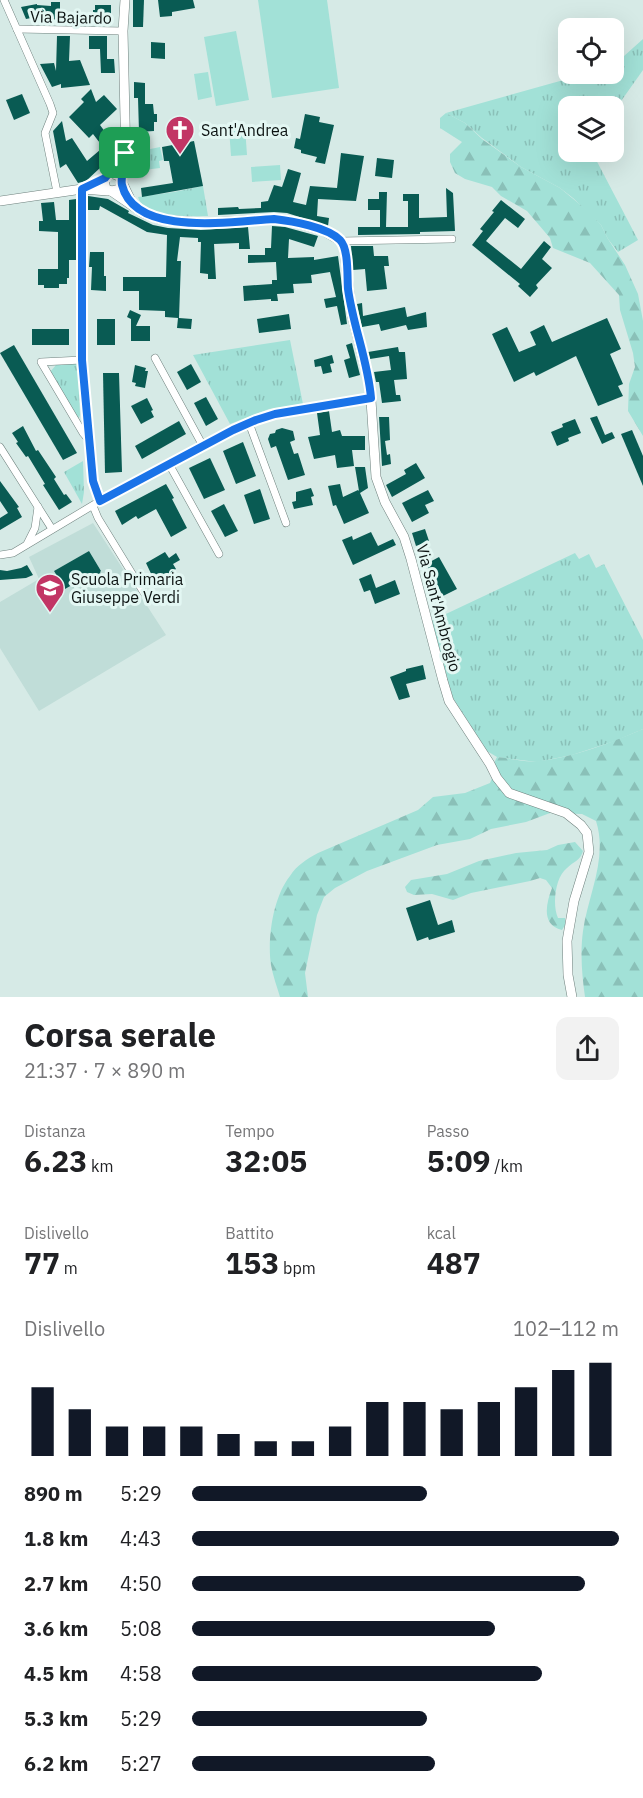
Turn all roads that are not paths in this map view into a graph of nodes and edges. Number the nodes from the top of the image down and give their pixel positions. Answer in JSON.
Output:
{"nodes":[{"id":1,"x":4,"y":0,"type":"edge"},
{"id":2,"x":125,"y":0,"type":"edge"},
{"id":3,"x":17,"y":29,"type":"junction"},
{"id":4,"x":123,"y":31,"type":"junction"},
{"id":5,"x":125,"y":153,"type":"junction"},
{"id":6,"x":106,"y":177,"type":"junction"},
{"id":7,"x":122,"y":183,"type":"junction"},
{"id":8,"x":82,"y":189,"type":"junction"},
{"id":9,"x":110,"y":191,"type":"junction"},
{"id":10,"x":57,"y":192,"type":"junction"},
{"id":11,"x":0,"y":201,"type":"edge"},
{"id":12,"x":133,"y":205,"type":"junction"},
{"id":13,"x":452,"y":239,"type":"dead end"},
{"id":14,"x":342,"y":241,"type":"junction"},
{"id":15,"x":155,"y":358,"type":"dead end"},
{"id":16,"x":82,"y":360,"type":"junction"},
{"id":17,"x":371,"y":398,"type":"junction"},
{"id":18,"x":249,"y":423,"type":"junction"},
{"id":19,"x":88,"y":438,"type":"junction"},
{"id":20,"x":203,"y":446,"type":"junction"},
{"id":21,"x":0,"y":447,"type":"edge"},
{"id":22,"x":169,"y":464,"type":"junction"},
{"id":23,"x":100,"y":501,"type":"junction"},
{"id":24,"x":93,"y":506,"type":"junction"},
{"id":25,"x":38,"y":507,"type":"junction"},
{"id":26,"x":285,"y":523,"type":"dead end"},
{"id":27,"x":52,"y":529,"type":"junction"},
{"id":28,"x":25,"y":546,"type":"junction"},
{"id":29,"x":219,"y":554,"type":"dead end"},
{"id":30,"x":0,"y":555,"type":"edge"},
{"id":31,"x":144,"y":593,"type":"dead end"},
{"id":32,"x":572,"y":997,"type":"edge"}],
"edges":[{"from":1,"to":3,"type":"street"},
{"from":2,"to":4,"type":"street"},
{"from":3,"to":4,"type":"street","name":"Via Bajardo"},
{"from":3,"to":10,"type":"street"},
{"from":4,"to":5,"type":"street"},
{"from":5,"to":6,"type":"street"},
{"from":5,"to":7,"type":"street"},
{"from":6,"to":7,"type":"street"},
{"from":6,"to":8,"type":"street"},
{"from":6,"to":9,"type":"street"},
{"from":7,"to":9,"type":"street"},
{"from":7,"to":12,"type":"street"},
{"from":8,"to":9,"type":"street"},
{"from":8,"to":10,"type":"street"},
{"from":8,"to":16,"type":"street"},
{"from":9,"to":12,"type":"street"},
{"from":10,"to":11,"type":"street"},
{"from":12,"to":14,"type":"street"},
{"from":13,"to":14,"type":"street"},
{"from":14,"to":17,"type":"street","name":"Via Sant'Ambrogio"},
{"from":15,"to":20,"type":"street"},
{"from":16,"to":19,"type":"street"},
{"from":16,"to":19,"type":"street"},
{"from":17,"to":18,"type":"street"},
{"from":17,"to":32,"type":"street","name":"Via Sant'Ambrogio"},
{"from":18,"to":20,"type":"street"},
{"from":18,"to":26,"type":"street"},
{"from":19,"to":23,"type":"street"},
{"from":20,"to":22,"type":"street"},
{"from":21,"to":25,"type":"street"},
{"from":22,"to":23,"type":"street"},
{"from":22,"to":29,"type":"street"},
{"from":23,"to":24,"type":"street"},
{"from":24,"to":27,"type":"street"},
{"from":24,"to":31,"type":"street"},
{"from":25,"to":27,"type":"street"},
{"from":25,"to":28,"type":"street"},
{"from":27,"to":28,"type":"street"},
{"from":28,"to":30,"type":"street"}]}
